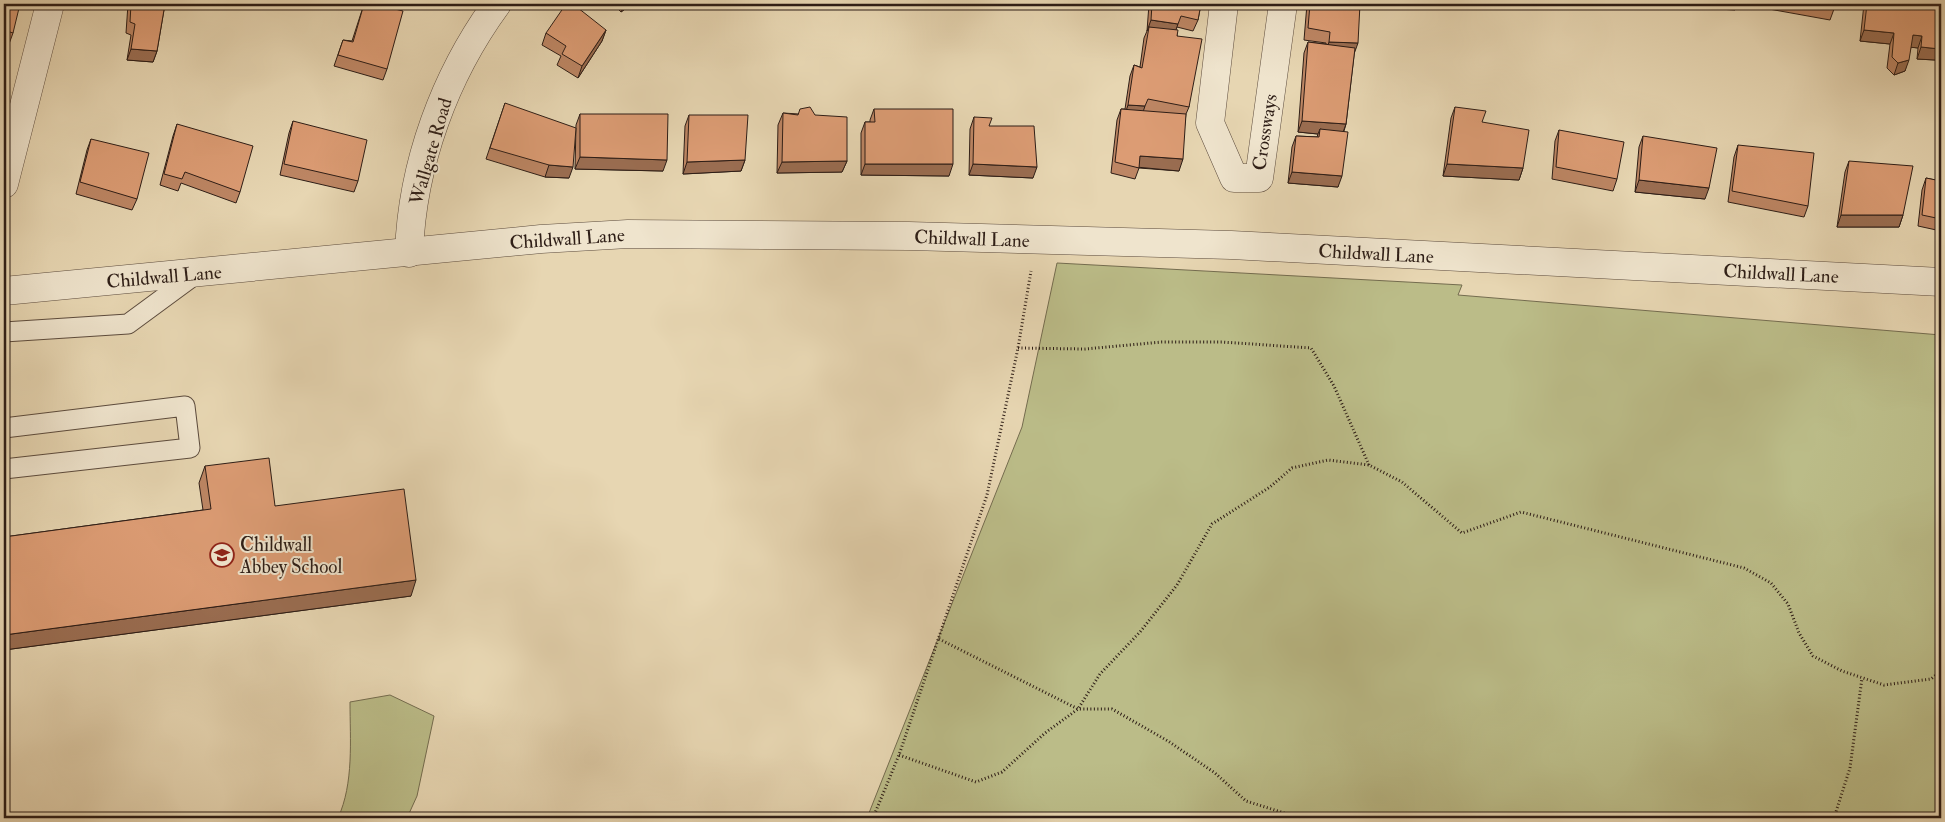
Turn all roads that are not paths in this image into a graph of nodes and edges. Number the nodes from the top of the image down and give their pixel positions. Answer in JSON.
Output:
{"nodes":[{"id":1,"x":50,"y":4,"type":"edge"},
{"id":2,"x":497,"y":4,"type":"edge"},
{"id":3,"x":1224,"y":4,"type":"edge"},
{"id":4,"x":1283,"y":4,"type":"edge"},
{"id":5,"x":4,"y":184,"type":"edge"},
{"id":6,"x":409,"y":253,"type":"junction"},
{"id":7,"x":197,"y":273,"type":"junction"},
{"id":8,"x":1941,"y":282,"type":"edge"},
{"id":9,"x":4,"y":291,"type":"edge"},
{"id":10,"x":4,"y":332,"type":"edge"},
{"id":11,"x":4,"y":428,"type":"edge"},
{"id":12,"x":4,"y":469,"type":"edge"}],
"edges":[{"from":1,"to":5,"type":"street"},
{"from":2,"to":6,"type":"street","name":"Wallgate Road"},
{"from":3,"to":4,"type":"street","name":"Crossways"},
{"from":6,"to":7,"type":"street","name":"Childwall Lane"},
{"from":6,"to":8,"type":"street","name":"Childwall Lane"},
{"from":7,"to":9,"type":"street","name":"Childwall Lane"},
{"from":7,"to":10,"type":"lane"},
{"from":11,"to":12,"type":"lane"}]}
